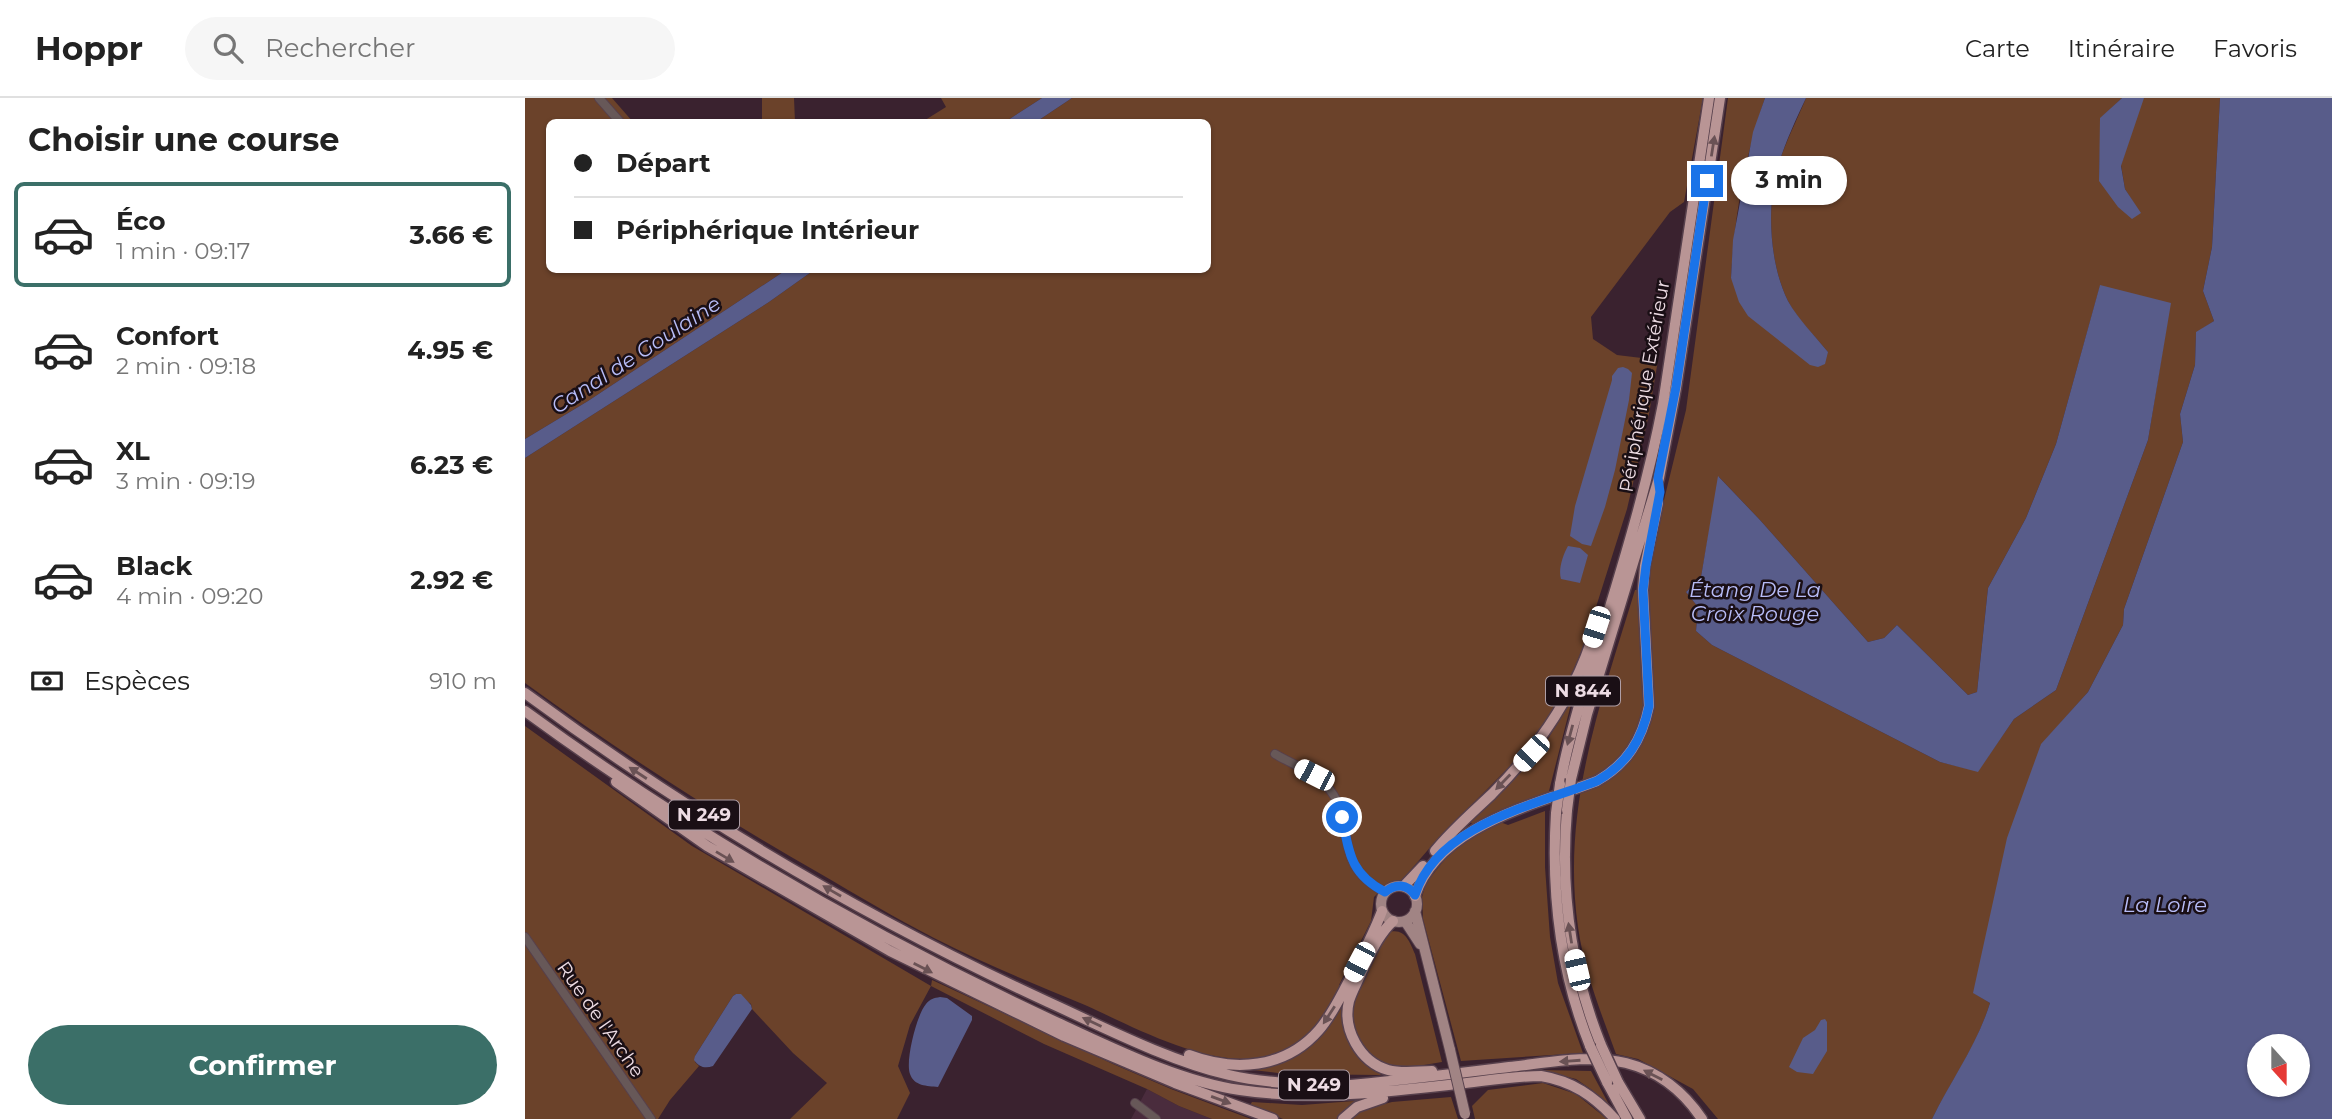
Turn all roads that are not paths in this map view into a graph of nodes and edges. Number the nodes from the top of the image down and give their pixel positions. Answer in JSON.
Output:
{"nodes":[{"id":1,"x":599,"y":98,"type":"edge"},
{"id":2,"x":1709,"y":98,"type":"edge"},
{"id":3,"x":1720,"y":98,"type":"edge"},
{"id":4,"x":617,"y":119,"type":"edge"},
{"id":5,"x":1658,"y":478,"type":"junction"},
{"id":6,"x":1612,"y":600,"type":"junction"},
{"id":7,"x":525,"y":693,"type":"edge"},
{"id":8,"x":525,"y":711,"type":"edge"},
{"id":9,"x":552,"y":731,"type":"junction"},
{"id":10,"x":1275,"y":754,"type":"dead end"},
{"id":11,"x":1561,"y":811,"type":"junction"},
{"id":12,"x":1404,"y":886,"type":"junction"},
{"id":13,"x":1385,"y":892,"type":"junction"},
{"id":14,"x":1415,"y":895,"type":"junction"},
{"id":15,"x":1382,"y":911,"type":"junction"},
{"id":16,"x":1415,"y":911,"type":"junction"},
{"id":17,"x":1393,"y":921,"type":"junction"},
{"id":18,"x":1405,"y":921,"type":"junction"},
{"id":19,"x":525,"y":937,"type":"edge"},
{"id":20,"x":1424,"y":950,"type":"junction"},
{"id":21,"x":1155,"y":1049,"type":"junction"},
{"id":22,"x":1476,"y":1071,"type":"junction"},
{"id":23,"x":1612,"y":1082,"type":"junction"},
{"id":24,"x":1468,"y":1083,"type":"junction"},
{"id":25,"x":1135,"y":1103,"type":"dead end"},
{"id":26,"x":1466,"y":1116,"type":"edge"},
{"id":27,"x":651,"y":1119,"type":"edge"},
{"id":28,"x":1156,"y":1119,"type":"edge"},
{"id":29,"x":1273,"y":1119,"type":"edge"},
{"id":30,"x":1343,"y":1119,"type":"edge"},
{"id":31,"x":1615,"y":1119,"type":"edge"},
{"id":32,"x":1627,"y":1119,"type":"edge"},
{"id":33,"x":1640,"y":1119,"type":"edge"},
{"id":34,"x":1702,"y":1119,"type":"edge"}],
"edges":[{"from":1,"to":4,"type":"street"},
{"from":2,"to":6,"type":"highway","name":"Périphérique Extérieur","number":"N 844"},
{"from":5,"to":3,"type":"highway","number":"N 844","one_way":true},
{"from":5,"to":11,"type":"highway","number":"N 844","bridge":true},
{"from":5,"to":14,"type":"highway"},
{"from":6,"to":11,"type":"highway","name":"Périphérique Extérieur","number":"N 844","one_way":true,"bridge":true},
{"from":6,"to":12,"type":"highway","one_way":true},
{"from":21,"to":7,"type":"highway","number":"N 249","one_way":true},
{"from":8,"to":9,"type":"highway","number":"N 249"},
{"from":9,"to":24,"type":"highway","number":"N 249"},
{"from":9,"to":29,"type":"highway","one_way":true},
{"from":10,"to":13,"type":"street"},
{"from":11,"to":23,"type":"highway","name":"Périphérique Extérieur","number":"N 844","bridge":true},
{"from":12,"to":13,"type":"main road"},
{"from":12,"to":14,"type":"main road"},
{"from":13,"to":15,"type":"main road"},
{"from":14,"to":16,"type":"main road"},
{"from":15,"to":17,"type":"main road"},
{"from":15,"to":21,"type":"highway","one_way":true},
{"from":16,"to":18,"type":"main road"},
{"from":16,"to":20,"type":"main road"},
{"from":17,"to":18,"type":"main road"},
{"from":17,"to":22,"type":"highway"},
{"from":18,"to":20,"type":"main road"},
{"from":19,"to":27,"type":"street","name":"Rue de l'Arche"},
{"from":20,"to":26,"type":"main road","bridge":true},
{"from":21,"to":22,"type":"highway","number":"N 249"},
{"from":34,"to":22,"type":"highway","number":"N 249","one_way":true},
{"from":23,"to":32,"type":"highway","name":"Périphérique Extérieur","number":"N 844"},
{"from":23,"to":33,"type":"highway","number":"N 844"},
{"from":24,"to":30,"type":"highway"},
{"from":24,"to":31,"type":"highway","number":"N 249"},
{"from":25,"to":28,"type":"street"}]}
